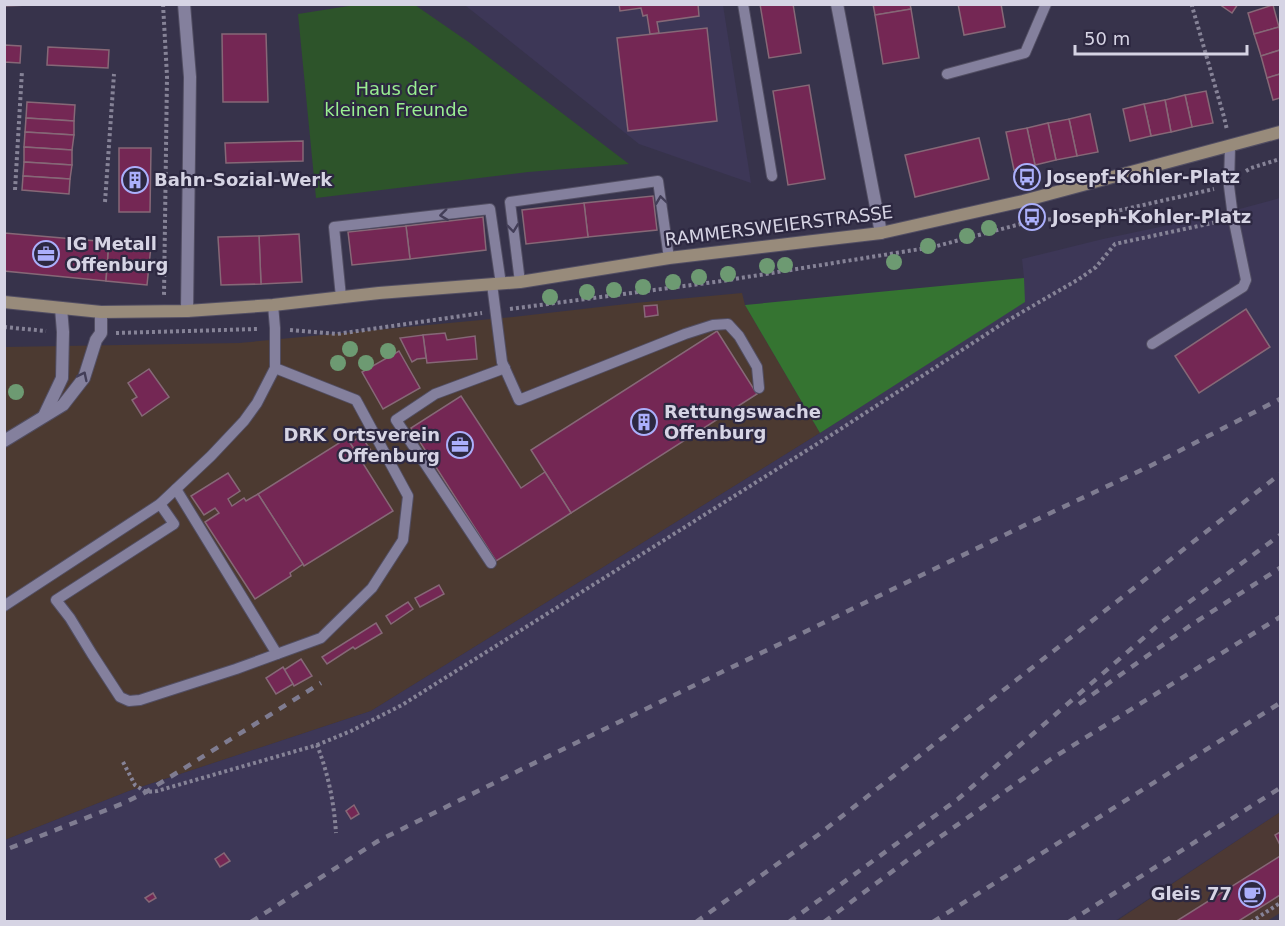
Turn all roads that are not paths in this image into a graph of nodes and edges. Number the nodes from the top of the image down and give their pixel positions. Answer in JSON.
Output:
{"nodes":[{"id":1,"x":184,"y":4,"type":"edge"},
{"id":2,"x":743,"y":4,"type":"edge"},
{"id":3,"x":837,"y":4,"type":"edge"},
{"id":4,"x":1046,"y":4,"type":"edge"},
{"id":5,"x":947,"y":74,"type":"dead end"},
{"id":6,"x":1281,"y":132,"type":"edge"},
{"id":7,"x":1230,"y":147,"type":"junction"},
{"id":8,"x":772,"y":176,"type":"dead end"},
{"id":9,"x":881,"y":233,"type":"junction"},
{"id":10,"x":669,"y":258,"type":"junction"},
{"id":11,"x":520,"y":282,"type":"junction"},
{"id":12,"x":497,"y":284,"type":"junction"},
{"id":13,"x":341,"y":297,"type":"junction"},
{"id":14,"x":4,"y":302,"type":"edge"},
{"id":15,"x":273,"y":305,"type":"junction"},
{"id":16,"x":61,"y":308,"type":"junction"},
{"id":17,"x":187,"y":311,"type":"junction"},
{"id":18,"x":101,"y":312,"type":"junction"},
{"id":19,"x":1152,"y":345,"type":"dead end"},
{"id":20,"x":275,"y":368,"type":"junction"},
{"id":21,"x":505,"y":368,"type":"junction"},
{"id":22,"x":759,"y":388,"type":"dead end"},
{"id":23,"x":43,"y":417,"type":"junction"},
{"id":24,"x":4,"y":441,"type":"edge"},
{"id":25,"x":176,"y":489,"type":"junction"},
{"id":26,"x":160,"y":504,"type":"junction"},
{"id":27,"x":491,"y":563,"type":"dead end"},
{"id":28,"x":4,"y":606,"type":"edge"},
{"id":29,"x":277,"y":654,"type":"junction"}],
"edges":[{"from":1,"to":17,"type":"street"},
{"from":2,"to":8,"type":"lane"},
{"from":3,"to":9,"type":"street"},
{"from":4,"to":5,"type":"lane"},
{"from":6,"to":7,"type":"street","name":"RAMMERSWEIERSTRASSE"},
{"from":7,"to":9,"type":"street","name":"RAMMERSWEIERSTRASSE"},
{"from":7,"to":19,"type":"lane"},
{"from":9,"to":10,"type":"street","name":"RAMMERSWEIERSTRASSE"},
{"from":10,"to":11,"type":"street","name":"RAMMERSWEIERSTRASSE"},
{"from":10,"to":11,"type":"lane","one_way":true},
{"from":11,"to":12,"type":"street","name":"RAMMERSWEIERSTRASSE"},
{"from":12,"to":13,"type":"street","name":"RAMMERSWEIERSTRASSE"},
{"from":12,"to":13,"type":"lane","one_way":true},
{"from":12,"to":21,"type":"lane"},
{"from":13,"to":15,"type":"street","name":"RAMMERSWEIERSTRASSE"},
{"from":14,"to":16,"type":"street","name":"RAMMERSWEIERSTRASSE"},
{"from":15,"to":17,"type":"street","name":"RAMMERSWEIERSTRASSE"},
{"from":15,"to":20,"type":"lane"},
{"from":16,"to":18,"type":"street","name":"RAMMERSWEIERSTRASSE"},
{"from":16,"to":23,"type":"street"},
{"from":17,"to":18,"type":"street","name":"RAMMERSWEIERSTRASSE"},
{"from":23,"to":18,"type":"street","one_way":true},
{"from":20,"to":25,"type":"lane"},
{"from":20,"to":29,"type":"lane"},
{"from":21,"to":22,"type":"lane"},
{"from":21,"to":27,"type":"lane"},
{"from":23,"to":24,"type":"street"},
{"from":25,"to":26,"type":"lane"},
{"from":25,"to":29,"type":"lane"},
{"from":26,"to":28,"type":"lane"},
{"from":26,"to":29,"type":"lane"}]}
